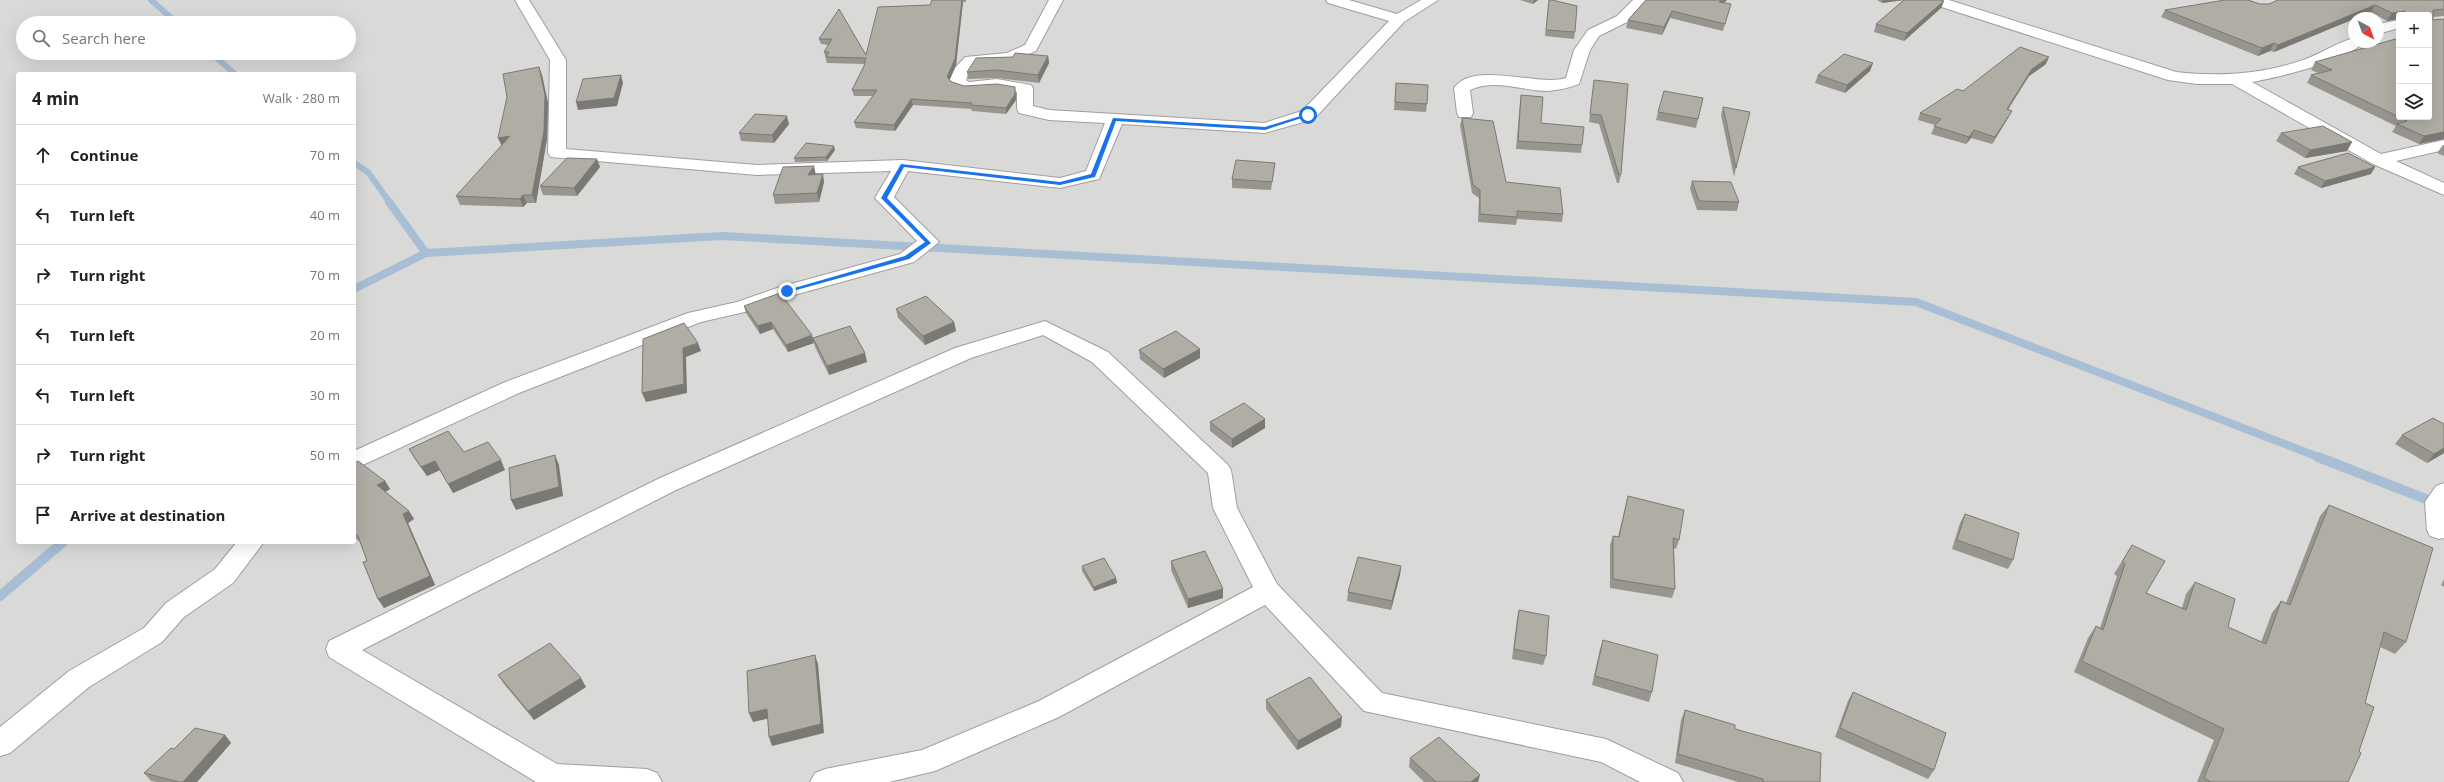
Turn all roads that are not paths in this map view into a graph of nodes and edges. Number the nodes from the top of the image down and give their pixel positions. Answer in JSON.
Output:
{"nodes":[{"id":1,"x":522,"y":0,"type":"edge"},
{"id":2,"x":1056,"y":0,"type":"edge"},
{"id":3,"x":1333,"y":0,"type":"edge"},
{"id":4,"x":1431,"y":0,"type":"edge"},
{"id":5,"x":1641,"y":0,"type":"edge"},
{"id":6,"x":1934,"y":0,"type":"edge"},
{"id":7,"x":1399,"y":19,"type":"junction"},
{"id":8,"x":2396,"y":25,"type":"edge"},
{"id":9,"x":2384,"y":28,"type":"edge"},
{"id":10,"x":2348,"y":46,"type":"edge"},
{"id":11,"x":2237,"y":80,"type":"junction"},
{"id":12,"x":1465,"y":113,"type":"dead end"},
{"id":13,"x":1114,"y":120,"type":"junction"},
{"id":14,"x":2444,"y":145,"type":"edge"},
{"id":15,"x":2379,"y":160,"type":"junction"},
{"id":16,"x":903,"y":165,"type":"junction"},
{"id":17,"x":2444,"y":190,"type":"edge"},
{"id":18,"x":356,"y":460,"type":"edge"},
{"id":19,"x":2444,"y":492,"type":"edge"},
{"id":20,"x":2439,"y":530,"type":"dead end"},
{"id":21,"x":250,"y":544,"type":"edge"},
{"id":22,"x":1268,"y":591,"type":"junction"},
{"id":23,"x":0,"y":744,"type":"edge"},
{"id":24,"x":647,"y":782,"type":"edge"},
{"id":25,"x":825,"y":782,"type":"edge"},
{"id":26,"x":1668,"y":782,"type":"edge"}],
"edges":[{"from":1,"to":16,"type":"street"},
{"from":2,"to":13,"type":"street"},
{"from":3,"to":7,"type":"street"},
{"from":4,"to":7,"type":"street"},
{"from":5,"to":12,"type":"street"},
{"from":6,"to":11,"type":"street"},
{"from":7,"to":13,"type":"street"},
{"from":8,"to":9,"type":"street"},
{"from":10,"to":11,"type":"street"},
{"from":11,"to":15,"type":"street"},
{"from":13,"to":16,"type":"street"},
{"from":14,"to":15,"type":"street"},
{"from":15,"to":17,"type":"street"},
{"from":16,"to":18,"type":"street"},
{"from":19,"to":20,"type":"street"},
{"from":21,"to":23,"type":"street"},
{"from":22,"to":24,"type":"street"},
{"from":22,"to":25,"type":"street"},
{"from":22,"to":26,"type":"street"}]}
